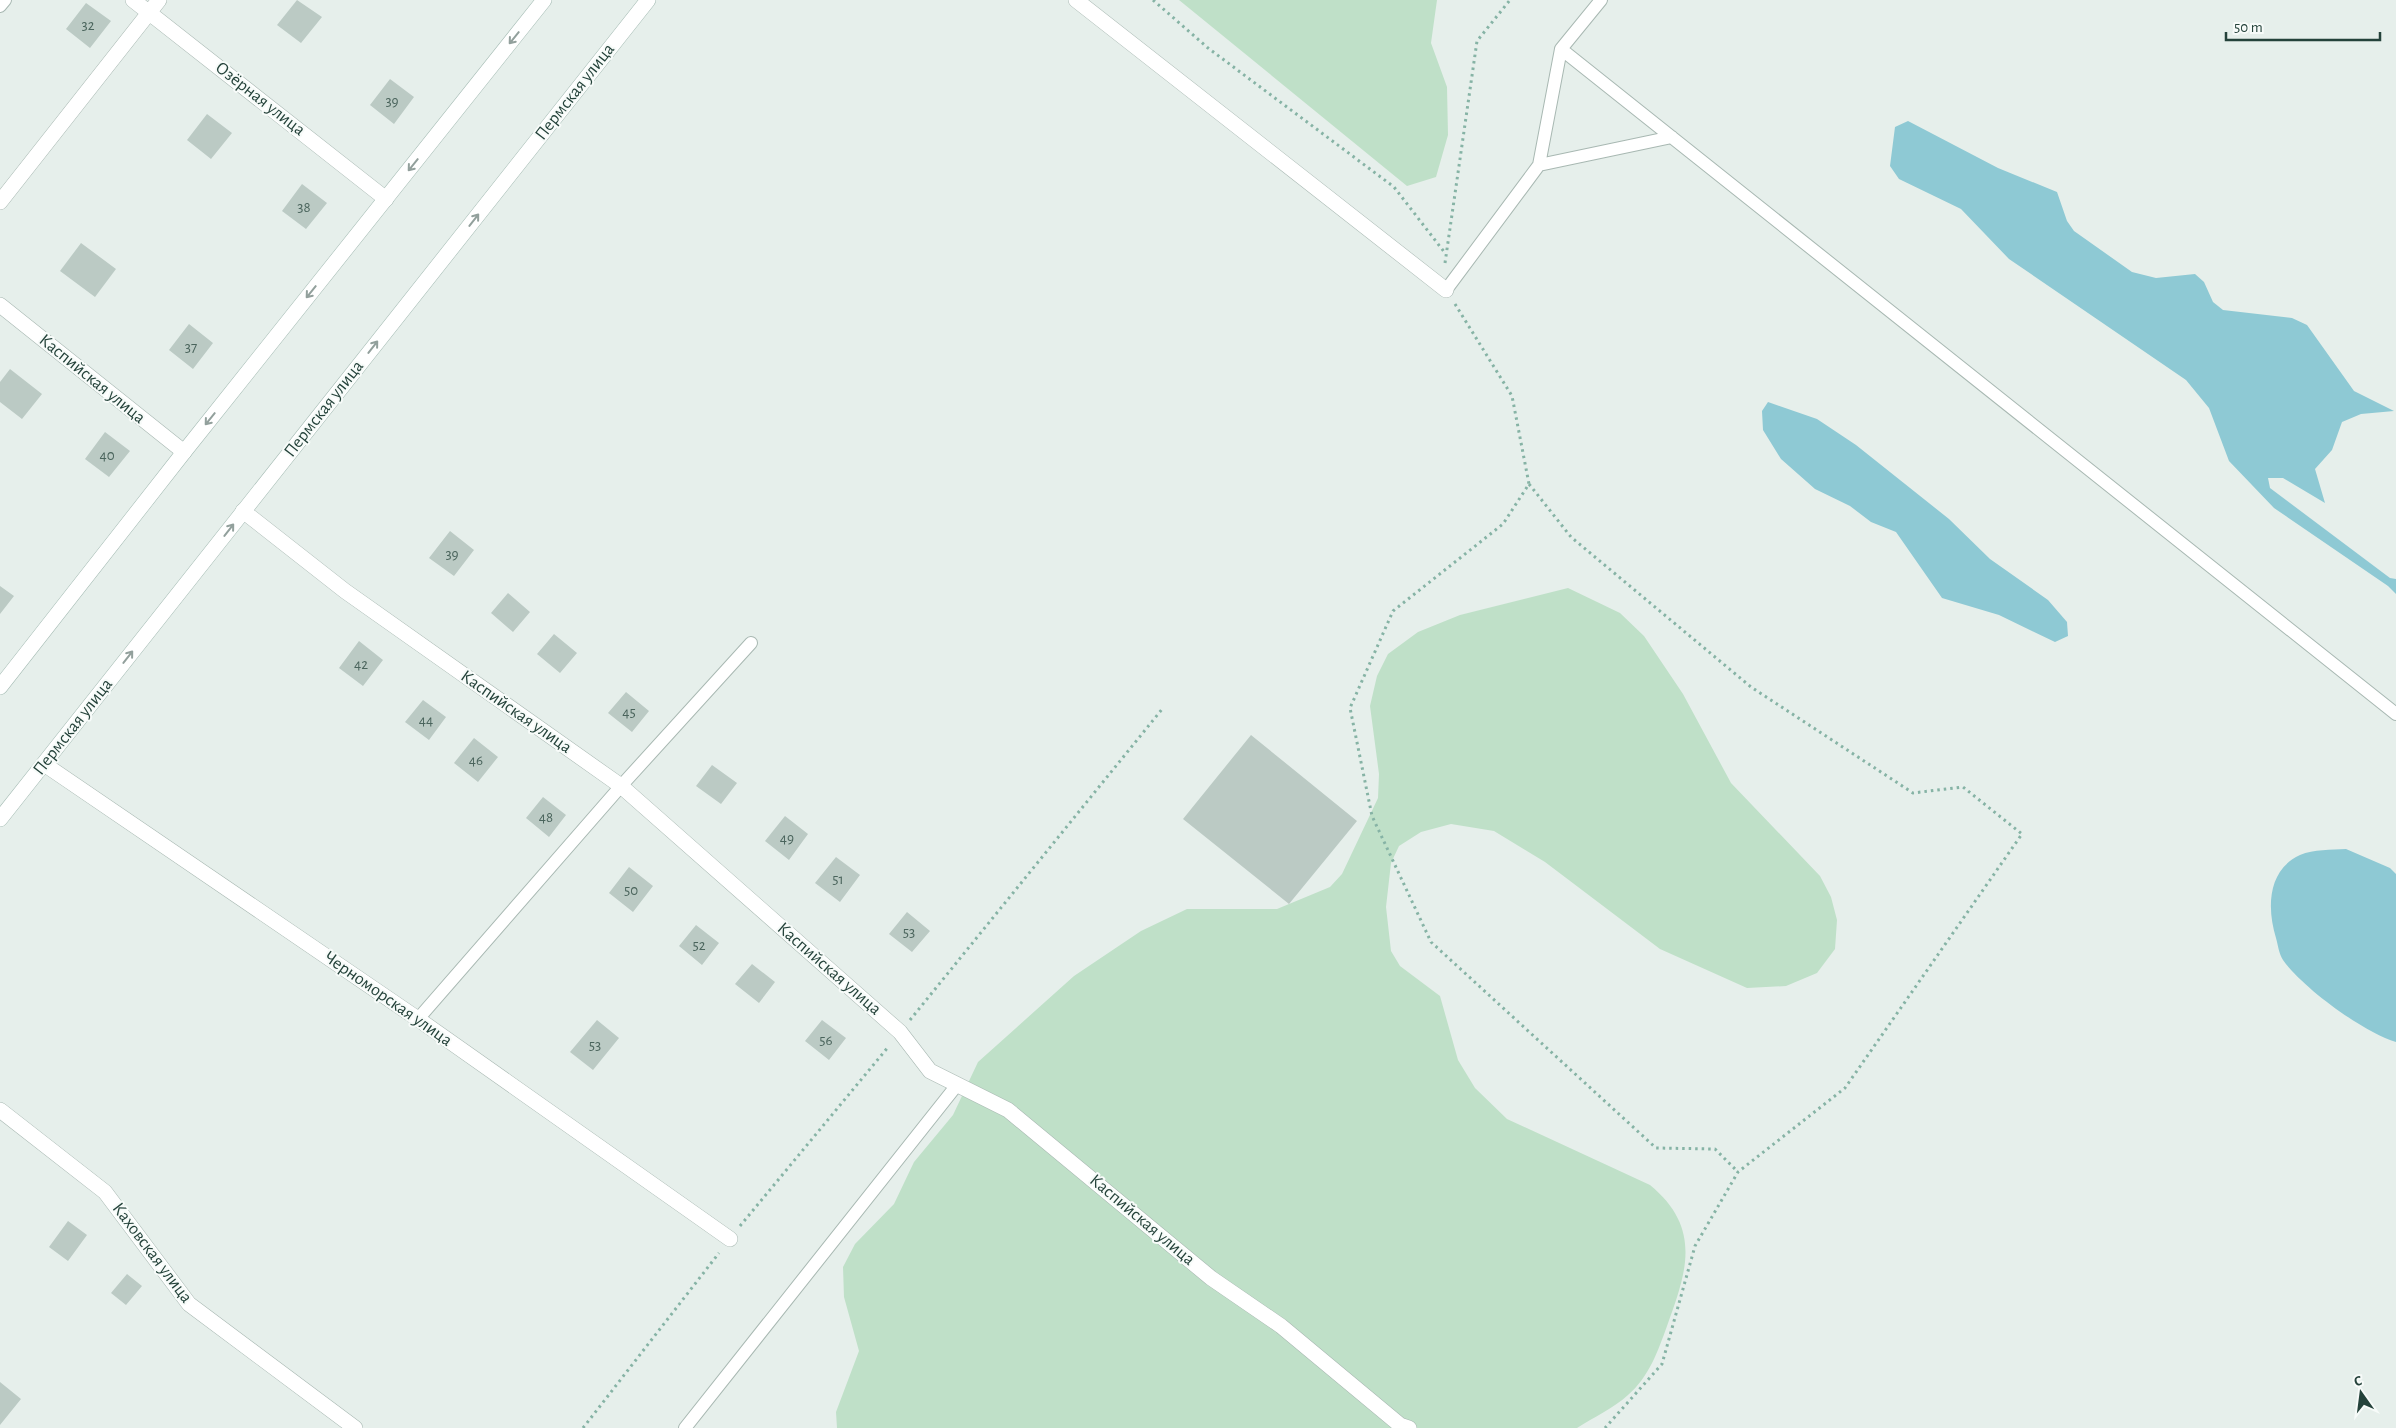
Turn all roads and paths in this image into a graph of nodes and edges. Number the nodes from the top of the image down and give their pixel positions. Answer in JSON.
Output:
{"nodes":[{"id":1,"x":5,"y":0,"type":"edge"},
{"id":2,"x":134,"y":0,"type":"edge"},
{"id":3,"x":159,"y":0,"type":"edge"},
{"id":4,"x":544,"y":0,"type":"edge"},
{"id":5,"x":648,"y":0,"type":"edge"},
{"id":6,"x":1076,"y":0,"type":"edge"},
{"id":7,"x":1153,"y":0,"type":"edge"},
{"id":8,"x":1510,"y":0,"type":"edge"},
{"id":9,"x":1601,"y":0,"type":"edge"},
{"id":10,"x":0,"y":6,"type":"edge"},
{"id":11,"x":149,"y":12,"type":"junction"},
{"id":12,"x":1560,"y":49,"type":"junction"},
{"id":13,"x":1672,"y":137,"type":"junction"},
{"id":14,"x":1539,"y":165,"type":"junction"},
{"id":15,"x":386,"y":198,"type":"junction"},
{"id":16,"x":0,"y":202,"type":"edge"},
{"id":17,"x":1445,"y":254,"type":"junction"},
{"id":18,"x":1446,"y":290,"type":"junction"},
{"id":19,"x":0,"y":305,"type":"edge"},
{"id":20,"x":184,"y":452,"type":"junction"},
{"id":21,"x":1529,"y":484,"type":"junction"},
{"id":22,"x":243,"y":511,"type":"junction"},
{"id":23,"x":751,"y":643,"type":"dead end"},
{"id":24,"x":0,"y":687,"type":"edge"},
{"id":25,"x":1163,"y":708,"type":"dead end"},
{"id":26,"x":2396,"y":714,"type":"edge"},
{"id":27,"x":44,"y":764,"type":"junction"},
{"id":28,"x":621,"y":786,"type":"junction"},
{"id":29,"x":0,"y":819,"type":"edge"},
{"id":30,"x":418,"y":1019,"type":"junction"},
{"id":31,"x":900,"y":1032,"type":"junction"},
{"id":32,"x":957,"y":1085,"type":"junction"},
{"id":33,"x":0,"y":1110,"type":"edge"},
{"id":34,"x":1738,"y":1172,"type":"junction"},
{"id":35,"x":730,"y":1239,"type":"junction"},
{"id":36,"x":355,"y":1428,"type":"edge"},
{"id":37,"x":583,"y":1428,"type":"edge"},
{"id":38,"x":685,"y":1428,"type":"edge"},
{"id":39,"x":1408,"y":1428,"type":"edge"},
{"id":40,"x":1605,"y":1428,"type":"edge"}],
"edges":[{"from":1,"to":10,"type":"lane"},
{"from":2,"to":11,"type":"street","name":"Озёрная улица"},
{"from":3,"to":11,"type":"street"},
{"from":4,"to":15,"type":"street","one_way":true},
{"from":22,"to":5,"type":"street","name":"Пермская улица","one_way":true},
{"from":6,"to":18,"type":"street"},
{"from":7,"to":17,"type":"path"},
{"from":8,"to":17,"type":"path"},
{"from":9,"to":12,"type":"lane"},
{"from":11,"to":15,"type":"street","name":"Озёрная улица"},
{"from":11,"to":16,"type":"street"},
{"from":12,"to":13,"type":"lane"},
{"from":12,"to":14,"type":"lane"},
{"from":13,"to":14,"type":"lane"},
{"from":13,"to":26,"type":"lane"},
{"from":14,"to":18,"type":"lane"},
{"from":15,"to":20,"type":"street","one_way":true},
{"from":17,"to":18,"type":"path"},
{"from":18,"to":21,"type":"path"},
{"from":19,"to":20,"type":"street","name":"Каспийская улица"},
{"from":20,"to":24,"type":"street"},
{"from":21,"to":34,"type":"path"},
{"from":21,"to":34,"type":"path"},
{"from":27,"to":22,"type":"street","name":"Пермская улица","one_way":true},
{"from":22,"to":28,"type":"street","name":"Каспийская улица"},
{"from":23,"to":28,"type":"lane"},
{"from":25,"to":31,"type":"path"},
{"from":27,"to":29,"type":"street","name":"Пермская улица"},
{"from":27,"to":30,"type":"street","name":"Черноморская улица"},
{"from":28,"to":30,"type":"lane"},
{"from":28,"to":31,"type":"street","name":"Каспийская улица"},
{"from":30,"to":35,"type":"street","name":"Черноморская улица"},
{"from":31,"to":32,"type":"street","name":"Каспийская улица"},
{"from":31,"to":35,"type":"path"},
{"from":32,"to":38,"type":"lane"},
{"from":32,"to":39,"type":"street","name":"Каспийская улица"},
{"from":33,"to":36,"type":"street","name":"Каховская улица"},
{"from":34,"to":40,"type":"path"},
{"from":35,"to":37,"type":"path"}]}
